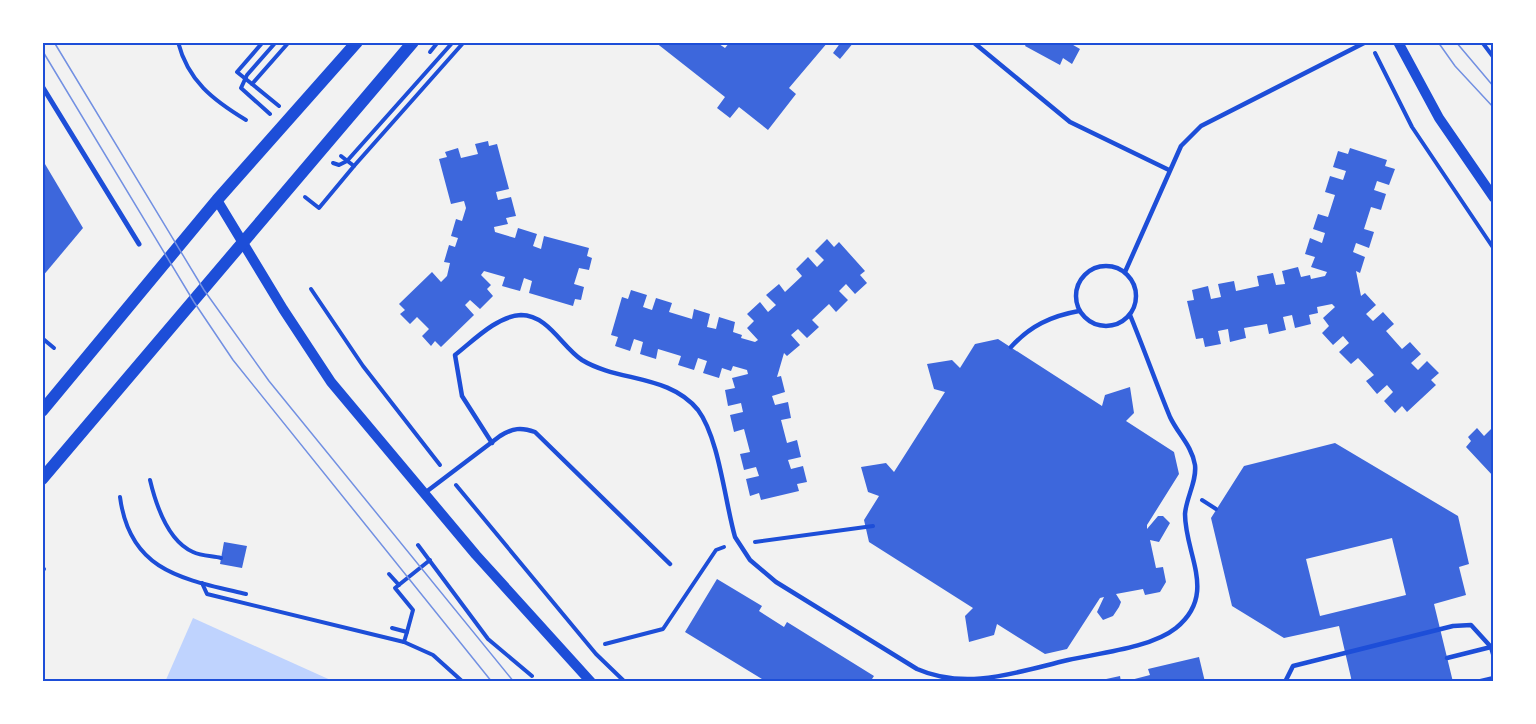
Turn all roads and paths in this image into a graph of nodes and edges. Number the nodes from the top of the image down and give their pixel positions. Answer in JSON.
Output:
{"nodes":[{"id":1,"x":178,"y":42,"type":"edge"},
{"id":2,"x":263,"y":42,"type":"edge"},
{"id":3,"x":357,"y":42,"type":"edge"},
{"id":4,"x":413,"y":42,"type":"edge"},
{"id":5,"x":973,"y":42,"type":"edge"},
{"id":6,"x":1368,"y":42,"type":"edge"},
{"id":7,"x":1398,"y":42,"type":"edge"},
{"id":8,"x":1482,"y":42,"type":"edge"},
{"id":9,"x":1494,"y":58,"type":"edge"},
{"id":10,"x":252,"y":84,"type":"dead end"},
{"id":11,"x":42,"y":86,"type":"edge"},
{"id":12,"x":246,"y":120,"type":"dead end"},
{"id":13,"x":354,"y":166,"type":"dead end"},
{"id":14,"x":1170,"y":170,"type":"junction"},
{"id":15,"x":305,"y":197,"type":"dead end"},
{"id":16,"x":1494,"y":198,"type":"edge"},
{"id":17,"x":217,"y":200,"type":"junction"},
{"id":18,"x":243,"y":243,"type":"junction"},
{"id":19,"x":139,"y":244,"type":"dead end"},
{"id":20,"x":1494,"y":249,"type":"edge"},
{"id":21,"x":1125,"y":272,"type":"junction"},
{"id":22,"x":311,"y":289,"type":"dead end"},
{"id":23,"x":1079,"y":310,"type":"junction"},
{"id":24,"x":1130,"y":315,"type":"junction"},
{"id":25,"x":42,"y":338,"type":"edge"},
{"id":26,"x":1011,"y":347,"type":"dead end"},
{"id":27,"x":54,"y":348,"type":"dead end"},
{"id":28,"x":42,"y":411,"type":"edge"},
{"id":29,"x":492,"y":443,"type":"junction"},
{"id":30,"x":448,"y":475,"type":"junction"},
{"id":31,"x":42,"y":479,"type":"edge"},
{"id":32,"x":150,"y":480,"type":"dead end"},
{"id":33,"x":424,"y":494,"type":"junction"},
{"id":34,"x":120,"y":497,"type":"dead end"},
{"id":35,"x":873,"y":526,"type":"dead end"},
{"id":36,"x":739,"y":544,"type":"junction"},
{"id":37,"x":418,"y":545,"type":"dead end"},
{"id":38,"x":221,"y":558,"type":"dead end"},
{"id":39,"x":430,"y":560,"type":"junction"},
{"id":40,"x":670,"y":564,"type":"dead end"},
{"id":41,"x":389,"y":574,"type":"dead end"},
{"id":42,"x":202,"y":583,"type":"junction"},
{"id":43,"x":399,"y":585,"type":"junction"},
{"id":44,"x":246,"y":594,"type":"dead end"},
{"id":45,"x":392,"y":628,"type":"dead end"},
{"id":46,"x":407,"y":632,"type":"junction"},
{"id":47,"x":404,"y":642,"type":"junction"},
{"id":48,"x":605,"y":644,"type":"dead end"},
{"id":49,"x":1491,"y":647,"type":"junction"},
{"id":50,"x":1494,"y":657,"type":"edge"},
{"id":51,"x":1447,"y":658,"type":"dead end"},
{"id":52,"x":531,"y":676,"type":"dead end"},
{"id":53,"x":1494,"y":678,"type":"edge"},
{"id":54,"x":463,"y":682,"type":"edge"},
{"id":55,"x":591,"y":682,"type":"edge"},
{"id":56,"x":625,"y":682,"type":"edge"},
{"id":57,"x":1285,"y":682,"type":"edge"},
{"id":58,"x":1477,"y":682,"type":"edge"}],
"edges":[{"from":1,"to":12,"type":"path"},
{"from":2,"to":10,"type":"path"},
{"from":3,"to":17,"type":"main road"},
{"from":4,"to":18,"type":"main road"},
{"from":5,"to":14,"type":"lane"},
{"from":6,"to":14,"type":"lane"},
{"from":6,"to":20,"type":"path"},
{"from":7,"to":16,"type":"street"},
{"from":8,"to":9,"type":"path"},
{"from":11,"to":19,"type":"street"},
{"from":13,"to":15,"type":"path"},
{"from":14,"to":21,"type":"lane"},
{"from":17,"to":18,"type":"street"},
{"from":17,"to":28,"type":"main road"},
{"from":18,"to":31,"type":"main road"},
{"from":18,"to":33,"type":"street"},
{"from":21,"to":23,"type":"lane"},
{"from":21,"to":24,"type":"lane"},
{"from":22,"to":30,"type":"path"},
{"from":23,"to":24,"type":"lane"},
{"from":23,"to":26,"type":"lane"},
{"from":24,"to":36,"type":"lane"},
{"from":25,"to":27,"type":"path"},
{"from":29,"to":30,"type":"lane"},
{"from":29,"to":36,"type":"lane"},
{"from":29,"to":40,"type":"lane"},
{"from":30,"to":33,"type":"lane"},
{"from":30,"to":56,"type":"path"},
{"from":32,"to":38,"type":"path"},
{"from":33,"to":55,"type":"street"},
{"from":34,"to":42,"type":"path"},
{"from":35,"to":36,"type":"path"},
{"from":36,"to":48,"type":"path"},
{"from":37,"to":39,"type":"path"},
{"from":39,"to":43,"type":"path"},
{"from":39,"to":52,"type":"path"},
{"from":41,"to":43,"type":"path"},
{"from":42,"to":44,"type":"path"},
{"from":42,"to":47,"type":"path"},
{"from":43,"to":46,"type":"path"},
{"from":45,"to":46,"type":"path"},
{"from":46,"to":47,"type":"path"},
{"from":47,"to":54,"type":"path"},
{"from":49,"to":50,"type":"lane"},
{"from":49,"to":51,"type":"lane"},
{"from":49,"to":57,"type":"lane"},
{"from":53,"to":58,"type":"lane"}]}
